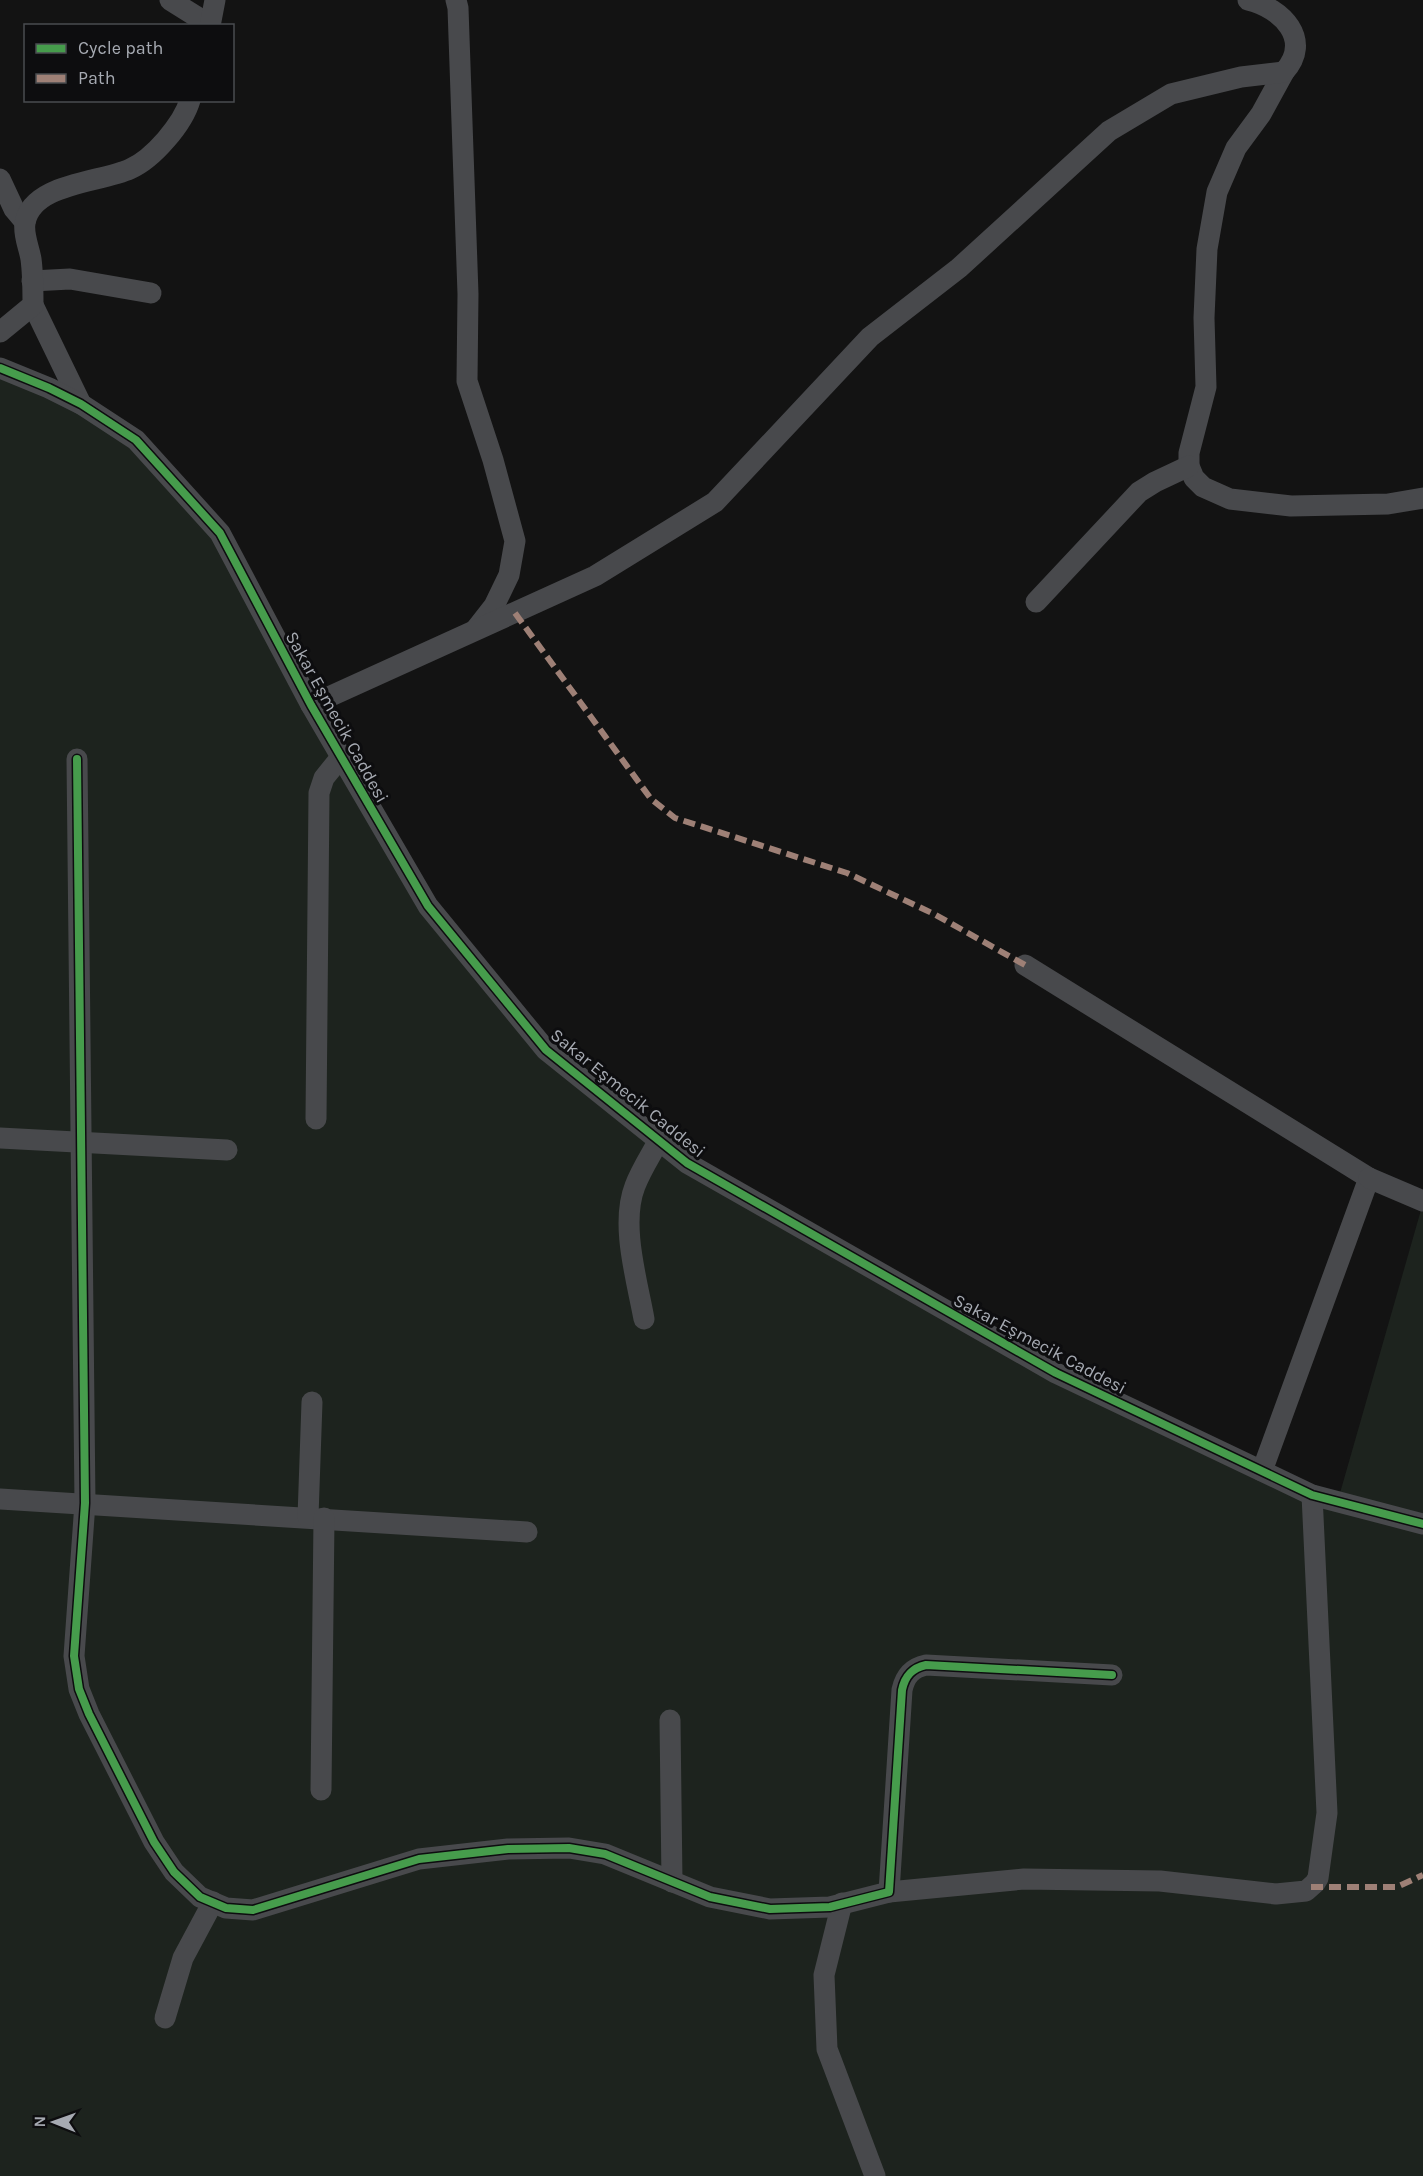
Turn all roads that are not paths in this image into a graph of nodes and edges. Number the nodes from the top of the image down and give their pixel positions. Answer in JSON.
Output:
{"nodes":[{"id":1,"x":170,"y":0,"type":"edge"},
{"id":2,"x":215,"y":0,"type":"edge"},
{"id":3,"x":456,"y":0,"type":"edge"},
{"id":4,"x":1248,"y":0,"type":"edge"},
{"id":5,"x":208,"y":24,"type":"edge"},
{"id":6,"x":210,"y":24,"type":"edge"},
{"id":7,"x":1284,"y":72,"type":"junction"},
{"id":8,"x":189,"y":102,"type":"edge"},
{"id":9,"x":0,"y":179,"type":"edge"},
{"id":10,"x":25,"y":222,"type":"junction"},
{"id":11,"x":32,"y":281,"type":"junction"},
{"id":12,"x":152,"y":293,"type":"dead end"},
{"id":13,"x":33,"y":305,"type":"junction"},
{"id":14,"x":0,"y":332,"type":"edge"},
{"id":15,"x":0,"y":368,"type":"edge"},
{"id":16,"x":81,"y":404,"type":"junction"},
{"id":17,"x":1189,"y":466,"type":"junction"},
{"id":18,"x":1423,"y":498,"type":"edge"},
{"id":19,"x":1036,"y":602,"type":"dead end"},
{"id":20,"x":473,"y":633,"type":"junction"},
{"id":21,"x":311,"y":705,"type":"junction"},
{"id":22,"x":341,"y":757,"type":"junction"},
{"id":23,"x":76,"y":759,"type":"dead end"},
{"id":24,"x":1025,"y":965,"type":"dead end"},
{"id":25,"x":316,"y":1119,"type":"dead end"},
{"id":26,"x":0,"y":1138,"type":"edge"},
{"id":27,"x":659,"y":1140,"type":"junction"},
{"id":28,"x":81,"y":1143,"type":"junction"},
{"id":29,"x":227,"y":1150,"type":"dead end"},
{"id":30,"x":1369,"y":1178,"type":"junction"},
{"id":31,"x":1423,"y":1201,"type":"edge"},
{"id":32,"x":644,"y":1319,"type":"dead end"},
{"id":33,"x":312,"y":1402,"type":"dead end"},
{"id":34,"x":1262,"y":1471,"type":"junction"},
{"id":35,"x":1312,"y":1495,"type":"junction"},
{"id":36,"x":0,"y":1499,"type":"edge"},
{"id":37,"x":85,"y":1503,"type":"junction"},
{"id":38,"x":316,"y":1518,"type":"junction"},
{"id":39,"x":1423,"y":1524,"type":"edge"},
{"id":40,"x":527,"y":1532,"type":"dead end"},
{"id":41,"x":1112,"y":1675,"type":"dead end"},
{"id":42,"x":670,"y":1720,"type":"dead end"},
{"id":43,"x":321,"y":1790,"type":"dead end"},
{"id":44,"x":672,"y":1882,"type":"junction"},
{"id":45,"x":889,"y":1892,"type":"junction"},
{"id":46,"x":213,"y":1902,"type":"junction"},
{"id":47,"x":842,"y":1903,"type":"junction"},
{"id":48,"x":165,"y":2018,"type":"dead end"},
{"id":49,"x":875,"y":2176,"type":"edge"}],
"edges":[{"from":1,"to":5,"type":"street"},
{"from":2,"to":6,"type":"street"},
{"from":3,"to":20,"type":"street"},
{"from":4,"to":7,"type":"street"},
{"from":7,"to":17,"type":"street"},
{"from":7,"to":20,"type":"street"},
{"from":8,"to":10,"type":"street"},
{"from":9,"to":10,"type":"street"},
{"from":10,"to":11,"type":"street"},
{"from":11,"to":12,"type":"street"},
{"from":11,"to":13,"type":"street"},
{"from":13,"to":14,"type":"street"},
{"from":13,"to":16,"type":"street"},
{"from":15,"to":16,"type":"street","name":"Sakar Eşmecik Caddesi"},
{"from":16,"to":21,"type":"street","name":"Sakar Eşmecik Caddesi"},
{"from":17,"to":18,"type":"street"},
{"from":17,"to":19,"type":"street"},
{"from":20,"to":21,"type":"street"},
{"from":21,"to":22,"type":"street","name":"Sakar Eşmecik Caddesi"},
{"from":22,"to":25,"type":"street"},
{"from":22,"to":27,"type":"street","name":"Sakar Eşmecik Caddesi"},
{"from":23,"to":28,"type":"street"},
{"from":24,"to":30,"type":"street"},
{"from":26,"to":28,"type":"street"},
{"from":27,"to":32,"type":"street"},
{"from":27,"to":34,"type":"street","name":"Sakar Eşmecik Caddesi"},
{"from":28,"to":29,"type":"street"},
{"from":28,"to":37,"type":"street"},
{"from":30,"to":31,"type":"street"},
{"from":30,"to":34,"type":"street"},
{"from":33,"to":38,"type":"street"},
{"from":34,"to":35,"type":"street","name":"Sakar Eşmecik Caddesi"},
{"from":35,"to":39,"type":"street","name":"Sakar Eşmecik Caddesi"},
{"from":35,"to":45,"type":"street"},
{"from":36,"to":37,"type":"street"},
{"from":37,"to":38,"type":"street"},
{"from":37,"to":46,"type":"street"},
{"from":38,"to":40,"type":"street"},
{"from":38,"to":43,"type":"street"},
{"from":41,"to":45,"type":"street"},
{"from":42,"to":44,"type":"street"},
{"from":44,"to":46,"type":"street"},
{"from":44,"to":47,"type":"street"},
{"from":45,"to":47,"type":"street"},
{"from":46,"to":48,"type":"street"},
{"from":47,"to":49,"type":"street"}]}
